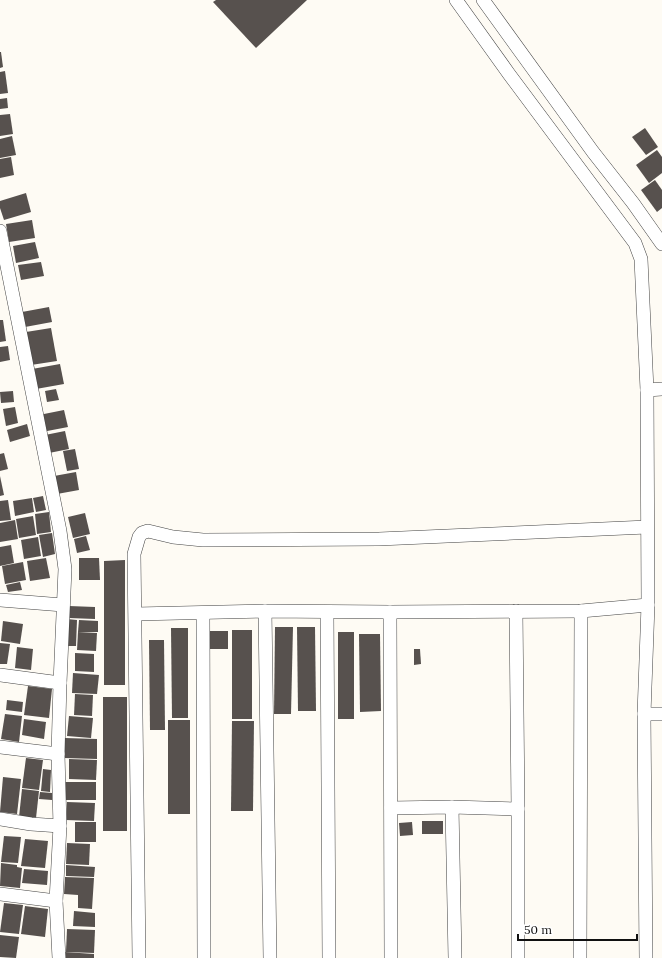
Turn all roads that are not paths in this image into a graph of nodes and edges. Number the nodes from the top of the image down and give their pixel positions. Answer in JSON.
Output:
{"nodes":[{"id":1,"x":456,"y":0,"type":"edge"},
{"id":2,"x":483,"y":0,"type":"edge"},
{"id":3,"x":527,"y":62,"type":"junction"},
{"id":4,"x":509,"y":74,"type":"junction"},
{"id":5,"x":0,"y":231,"type":"edge"},
{"id":6,"x":662,"y":244,"type":"edge"},
{"id":7,"x":662,"y":389,"type":"edge"},
{"id":8,"x":647,"y":390,"type":"junction"},
{"id":9,"x":648,"y":527,"type":"junction"},
{"id":10,"x":0,"y":600,"type":"edge"},
{"id":11,"x":63,"y":605,"type":"junction"},
{"id":12,"x":648,"y":605,"type":"junction"},
{"id":13,"x":265,"y":611,"type":"junction"},
{"id":14,"x":516,"y":611,"type":"junction"},
{"id":15,"x":581,"y":611,"type":"junction"},
{"id":16,"x":326,"y":612,"type":"junction"},
{"id":17,"x":390,"y":612,"type":"junction"},
{"id":18,"x":203,"y":613,"type":"junction"},
{"id":19,"x":136,"y":614,"type":"junction"},
{"id":20,"x":0,"y":675,"type":"edge"},
{"id":21,"x":60,"y":683,"type":"junction"},
{"id":22,"x":644,"y":714,"type":"junction"},
{"id":23,"x":662,"y":714,"type":"edge"},
{"id":24,"x":0,"y":747,"type":"edge"},
{"id":25,"x":58,"y":754,"type":"junction"},
{"id":26,"x":452,"y":807,"type":"junction"},
{"id":27,"x":391,"y":808,"type":"junction"},
{"id":28,"x":518,"y":809,"type":"junction"},
{"id":29,"x":0,"y":819,"type":"edge"},
{"id":30,"x":60,"y":826,"type":"junction"},
{"id":31,"x":0,"y":894,"type":"edge"},
{"id":32,"x":56,"y":901,"type":"junction"},
{"id":33,"x":59,"y":958,"type":"edge"},
{"id":34,"x":139,"y":958,"type":"edge"},
{"id":35,"x":204,"y":958,"type":"edge"},
{"id":36,"x":270,"y":958,"type":"edge"},
{"id":37,"x":329,"y":958,"type":"edge"},
{"id":38,"x":391,"y":958,"type":"edge"},
{"id":39,"x":455,"y":958,"type":"edge"},
{"id":40,"x":518,"y":958,"type":"edge"},
{"id":41,"x":580,"y":958,"type":"edge"},
{"id":42,"x":646,"y":958,"type":"edge"}],
"edges":[{"from":1,"to":4,"type":"street"},
{"from":2,"to":3,"type":"street"},
{"from":3,"to":4,"type":"street"},
{"from":3,"to":6,"type":"street"},
{"from":4,"to":8,"type":"street"},
{"from":5,"to":11,"type":"street"},
{"from":7,"to":8,"type":"street"},
{"from":8,"to":9,"type":"street"},
{"from":9,"to":12,"type":"street"},
{"from":9,"to":19,"type":"street"},
{"from":10,"to":11,"type":"street"},
{"from":11,"to":21,"type":"street"},
{"from":12,"to":15,"type":"street"},
{"from":12,"to":22,"type":"street"},
{"from":13,"to":16,"type":"street"},
{"from":13,"to":18,"type":"street"},
{"from":13,"to":36,"type":"street"},
{"from":14,"to":15,"type":"street"},
{"from":14,"to":17,"type":"street"},
{"from":14,"to":28,"type":"street"},
{"from":15,"to":41,"type":"street"},
{"from":16,"to":17,"type":"street"},
{"from":16,"to":37,"type":"street"},
{"from":17,"to":27,"type":"street"},
{"from":18,"to":19,"type":"street"},
{"from":18,"to":35,"type":"street"},
{"from":19,"to":34,"type":"street"},
{"from":20,"to":21,"type":"street"},
{"from":21,"to":25,"type":"street"},
{"from":22,"to":23,"type":"street"},
{"from":22,"to":42,"type":"street"},
{"from":24,"to":25,"type":"street"},
{"from":25,"to":30,"type":"street"},
{"from":26,"to":27,"type":"street"},
{"from":26,"to":28,"type":"street"},
{"from":26,"to":39,"type":"street"},
{"from":27,"to":38,"type":"street"},
{"from":28,"to":40,"type":"street"},
{"from":29,"to":30,"type":"street"},
{"from":30,"to":32,"type":"street"},
{"from":31,"to":32,"type":"street"},
{"from":32,"to":33,"type":"street"}]}
